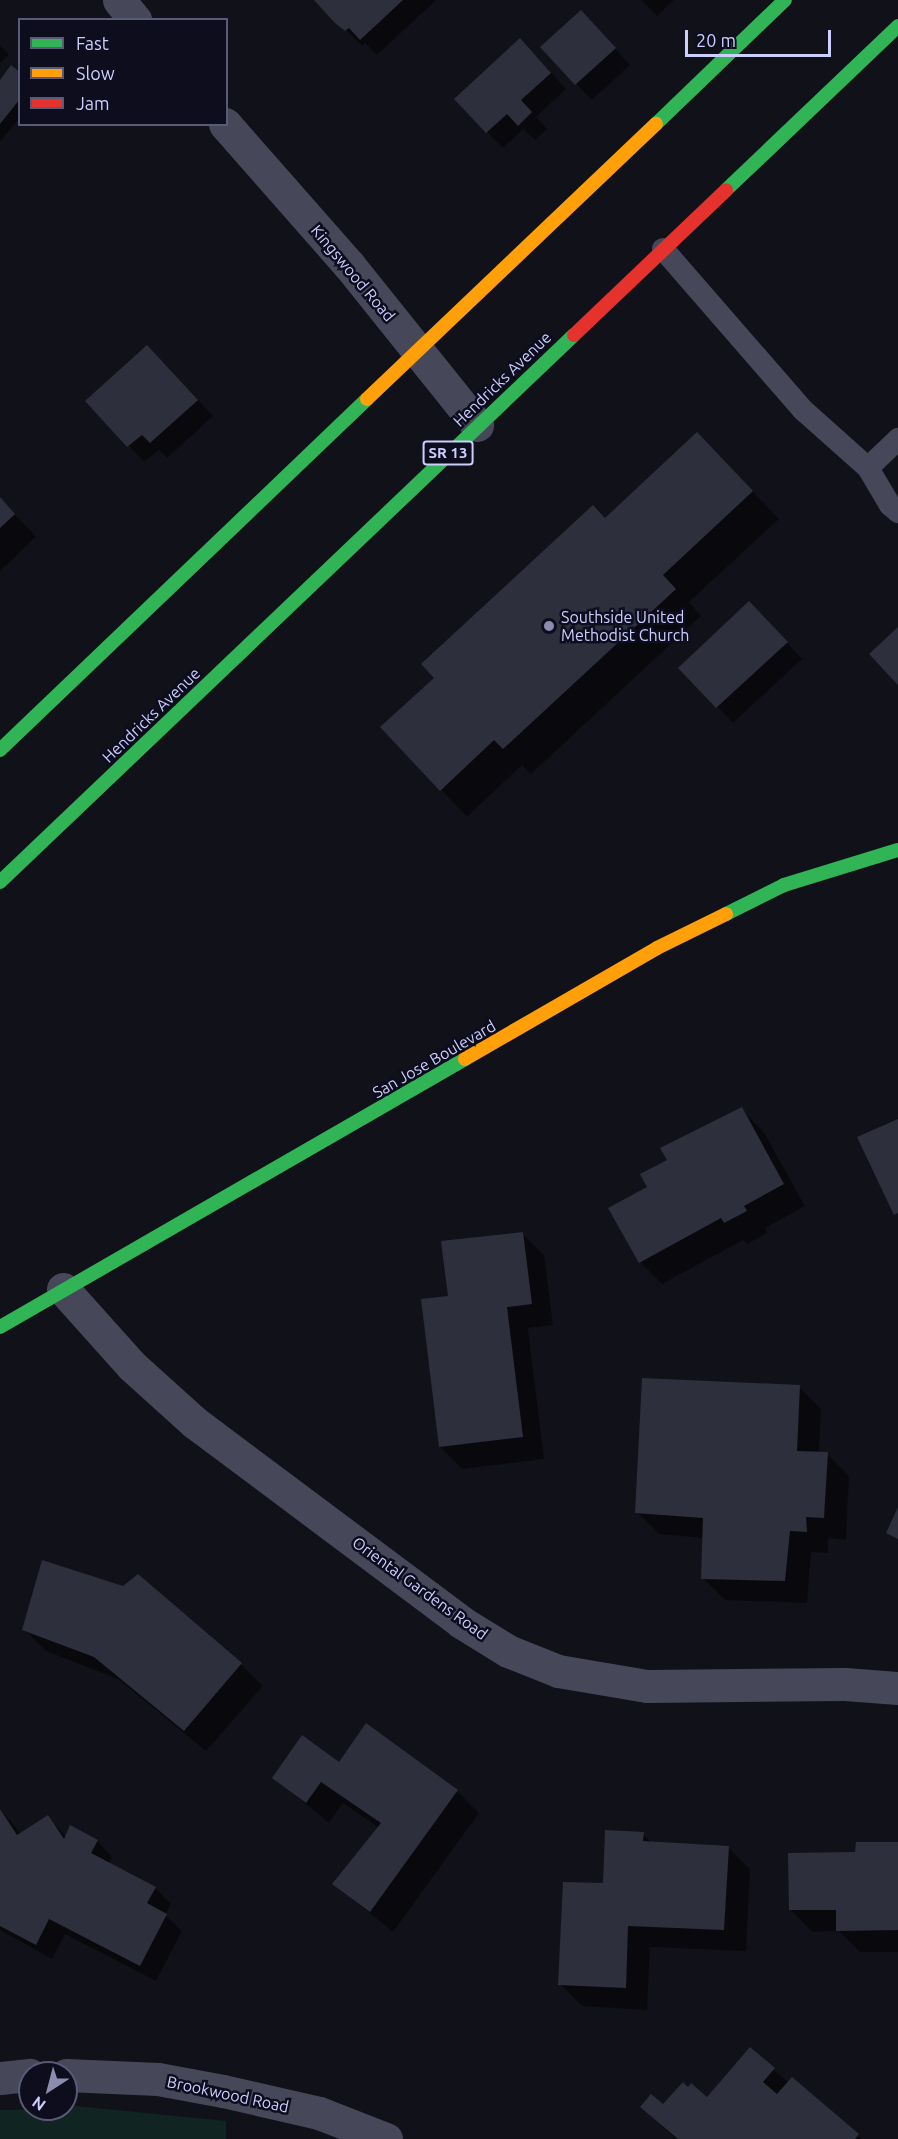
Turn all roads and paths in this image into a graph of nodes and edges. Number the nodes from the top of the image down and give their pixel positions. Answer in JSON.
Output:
{"nodes":[{"id":1,"x":119,"y":0,"type":"edge"},
{"id":2,"x":785,"y":0,"type":"edge"},
{"id":3,"x":133,"y":18,"type":"edge"},
{"id":4,"x":898,"y":26,"type":"edge"},
{"id":5,"x":227,"y":126,"type":"edge"},
{"id":6,"x":663,"y":249,"type":"junction"},
{"id":7,"x":418,"y":353,"type":"junction"},
{"id":8,"x":477,"y":425,"type":"junction"},
{"id":9,"x":898,"y":440,"type":"edge"},
{"id":10,"x":868,"y":468,"type":"junction"},
{"id":11,"x":898,"y":512,"type":"edge"},
{"id":12,"x":0,"y":750,"type":"edge"},
{"id":13,"x":898,"y":850,"type":"edge"},
{"id":14,"x":0,"y":882,"type":"edge"},
{"id":15,"x":63,"y":1289,"type":"junction"},
{"id":16,"x":0,"y":1327,"type":"edge"},
{"id":17,"x":898,"y":1688,"type":"edge"},
{"id":18,"x":18,"y":2076,"type":"edge"},
{"id":19,"x":78,"y":2076,"type":"edge"},
{"id":20,"x":0,"y":2078,"type":"edge"},
{"id":21,"x":386,"y":2139,"type":"edge"}],
"edges":[{"from":1,"to":3,"type":"street"},
{"from":2,"to":7,"type":"main road"},
{"from":4,"to":6,"type":"main road","name":"Hendricks Avenue","number":"SR 13"},
{"from":5,"to":7,"type":"street","name":"Kingswood Road"},
{"from":6,"to":8,"type":"main road","name":"Hendricks Avenue","number":"SR 13"},
{"from":6,"to":10,"type":"lane"},
{"from":7,"to":8,"type":"street","name":"Kingswood Road"},
{"from":7,"to":12,"type":"main road"},
{"from":8,"to":14,"type":"main road","name":"Hendricks Avenue","number":"SR 13"},
{"from":9,"to":10,"type":"lane"},
{"from":10,"to":11,"type":"lane"},
{"from":13,"to":15,"type":"main road","name":"San Jose Boulevard"},
{"from":15,"to":16,"type":"main road","name":"San Jose Boulevard"},
{"from":15,"to":17,"type":"street","name":"Oriental Gardens Road"},
{"from":18,"to":20,"type":"street"},
{"from":19,"to":21,"type":"street","name":"Brookwood Road"}]}
